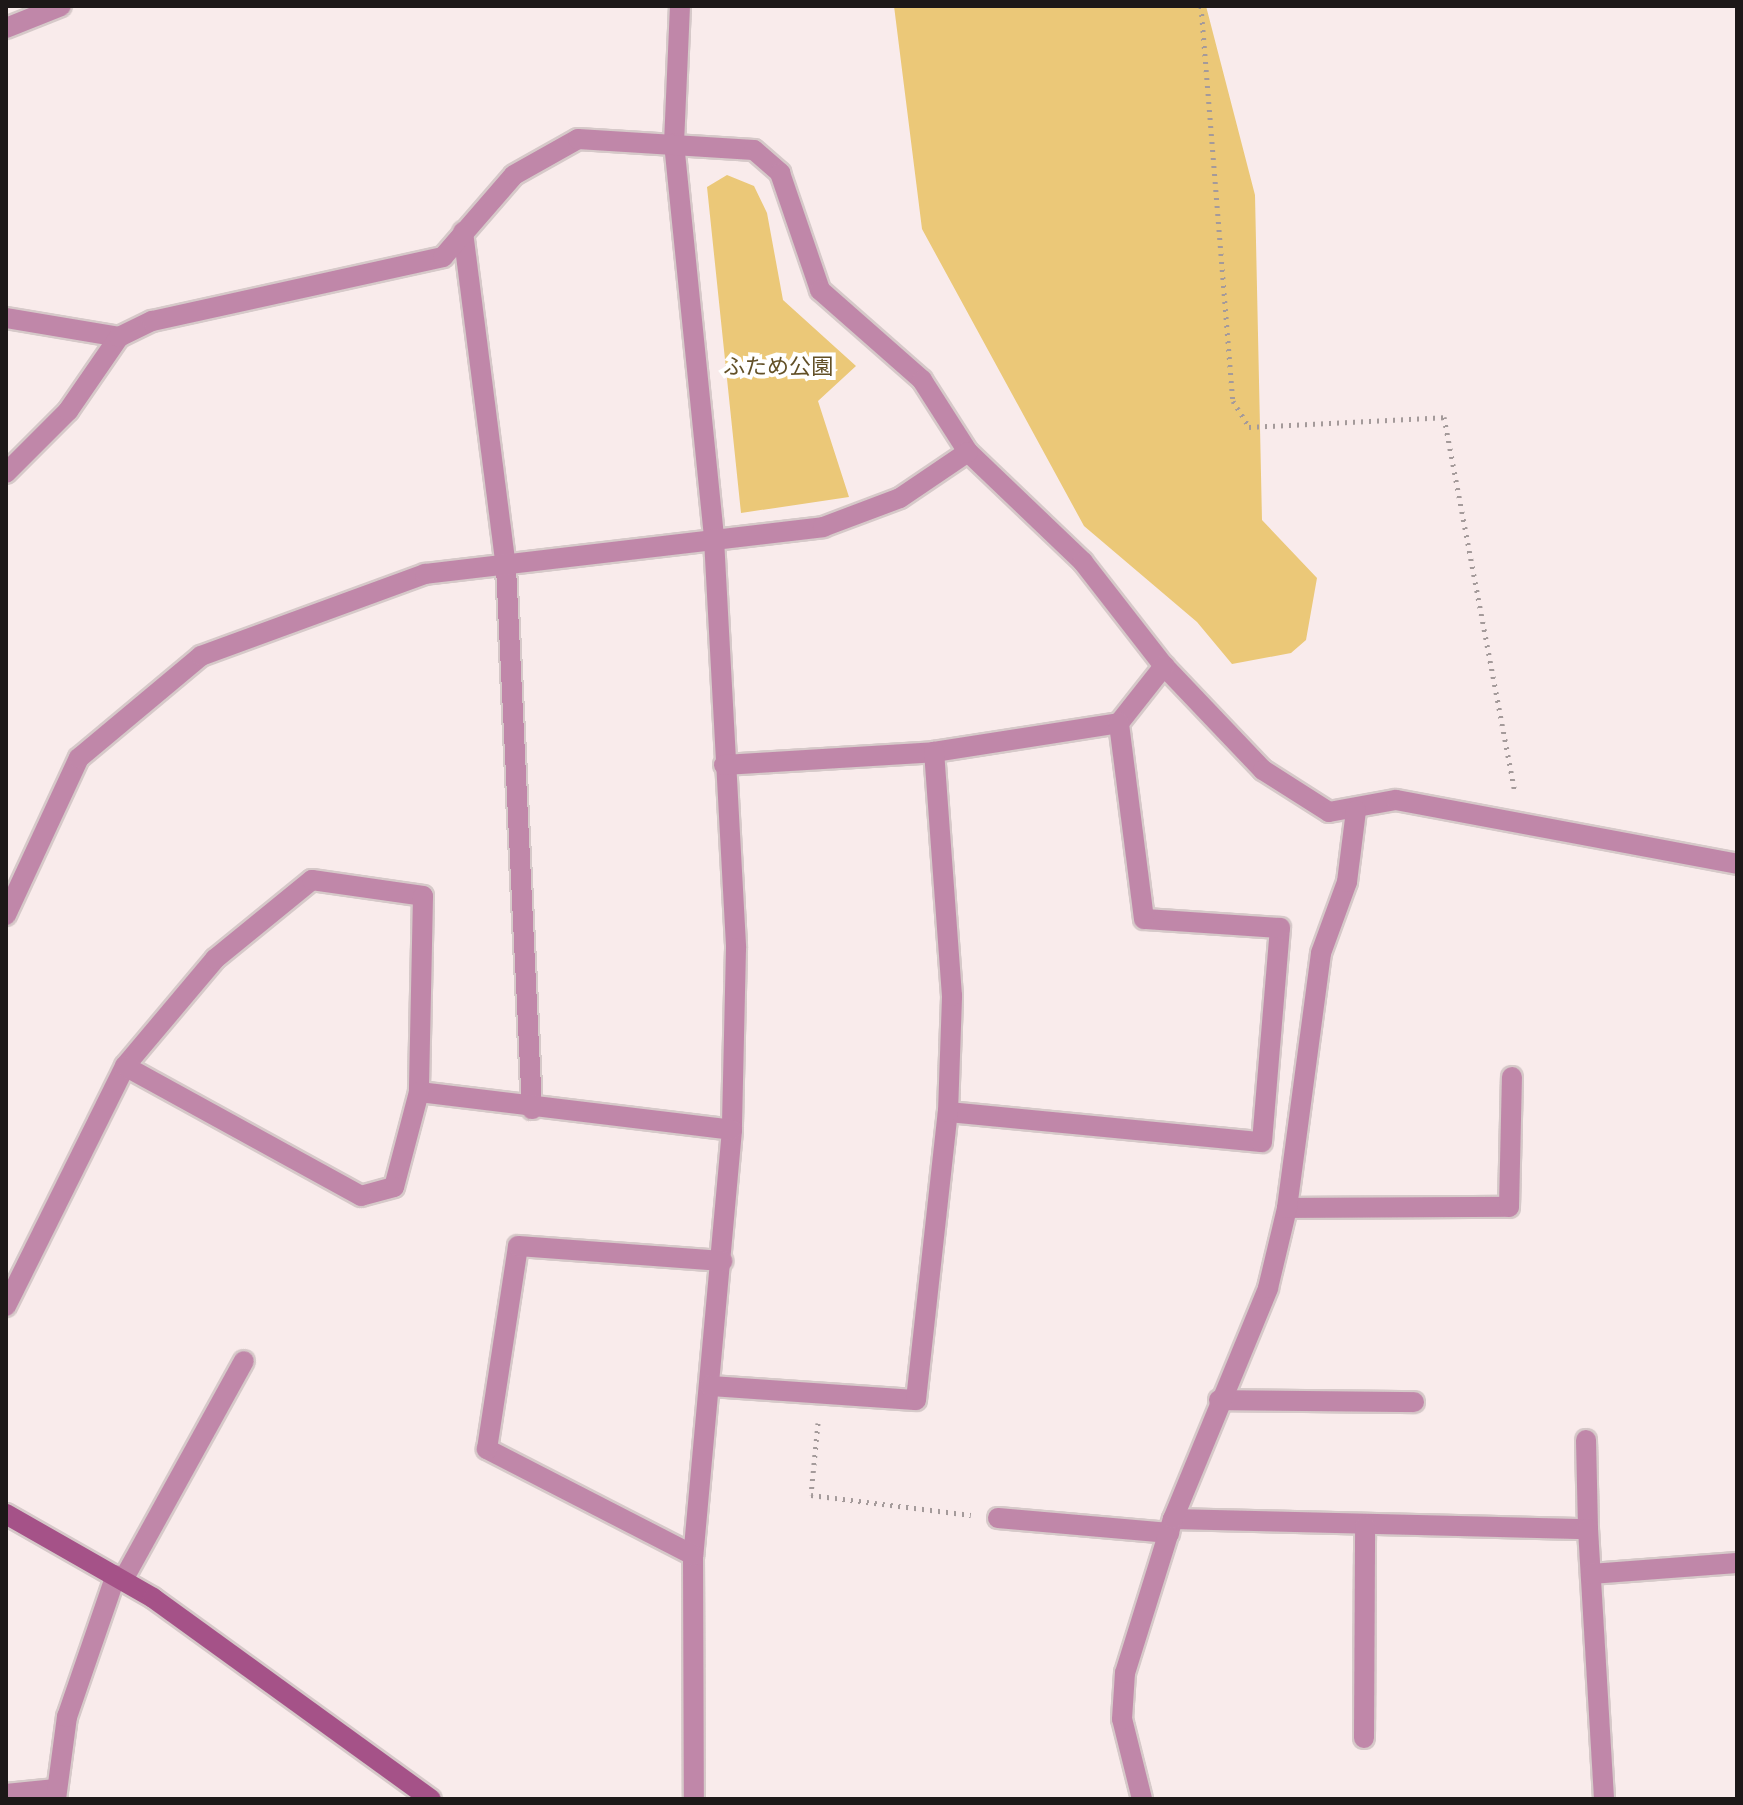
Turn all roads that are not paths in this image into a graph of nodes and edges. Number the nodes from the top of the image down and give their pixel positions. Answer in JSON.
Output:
{"nodes":[{"id":1,"x":61,"y":6,"type":"edge"},
{"id":2,"x":680,"y":6,"type":"edge"},
{"id":3,"x":6,"y":28,"type":"edge"},
{"id":4,"x":674,"y":143,"type":"junction"},
{"id":5,"x":463,"y":232,"type":"junction"},
{"id":6,"x":6,"y":318,"type":"edge"},
{"id":7,"x":119,"y":337,"type":"junction"},
{"id":8,"x":968,"y":452,"type":"junction"},
{"id":9,"x":6,"y":473,"type":"edge"},
{"id":10,"x":714,"y":539,"type":"junction"},
{"id":11,"x":506,"y":567,"type":"junction"},
{"id":12,"x":1164,"y":666,"type":"junction"},
{"id":13,"x":1119,"y":723,"type":"junction"},
{"id":14,"x":934,"y":752,"type":"junction"},
{"id":15,"x":724,"y":765,"type":"junction"},
{"id":16,"x":1356,"y":811,"type":"junction"},
{"id":17,"x":1737,"y":864,"type":"edge"},
{"id":18,"x":6,"y":915,"type":"edge"},
{"id":19,"x":125,"y":1066,"type":"junction"},
{"id":20,"x":1512,"y":1077,"type":"dead end"},
{"id":21,"x":419,"y":1092,"type":"junction"},
{"id":22,"x":532,"y":1109,"type":"junction"},
{"id":23,"x":948,"y":1112,"type":"junction"},
{"id":24,"x":732,"y":1130,"type":"junction"},
{"id":25,"x":1287,"y":1208,"type":"junction"},
{"id":26,"x":722,"y":1261,"type":"junction"},
{"id":27,"x":6,"y":1306,"type":"edge"},
{"id":28,"x":244,"y":1361,"type":"dead end"},
{"id":29,"x":710,"y":1386,"type":"junction"},
{"id":30,"x":1219,"y":1400,"type":"junction"},
{"id":31,"x":1414,"y":1402,"type":"dead end"},
{"id":32,"x":1586,"y":1440,"type":"dead end"},
{"id":33,"x":6,"y":1514,"type":"edge"},
{"id":34,"x":998,"y":1518,"type":"road end"},
{"id":35,"x":1171,"y":1526,"type":"junction"},
{"id":36,"x":1365,"y":1526,"type":"junction"},
{"id":37,"x":1588,"y":1529,"type":"junction"},
{"id":38,"x":693,"y":1555,"type":"junction"},
{"id":39,"x":1737,"y":1563,"type":"edge"},
{"id":40,"x":1591,"y":1574,"type":"junction"},
{"id":41,"x":120,"y":1578,"type":"junction"},
{"id":42,"x":1364,"y":1738,"type":"dead end"},
{"id":43,"x":6,"y":1794,"type":"edge"},
{"id":44,"x":56,"y":1794,"type":"edge"},
{"id":45,"x":431,"y":1799,"type":"edge"},
{"id":46,"x":694,"y":1799,"type":"edge"},
{"id":47,"x":1142,"y":1799,"type":"edge"},
{"id":48,"x":1604,"y":1799,"type":"edge"}],
"edges":[{"from":1,"to":3,"type":"street"},
{"from":2,"to":4,"type":"street"},
{"from":4,"to":5,"type":"street"},
{"from":4,"to":8,"type":"street"},
{"from":4,"to":10,"type":"street"},
{"from":5,"to":7,"type":"street"},
{"from":5,"to":11,"type":"street"},
{"from":6,"to":7,"type":"street"},
{"from":7,"to":9,"type":"street"},
{"from":8,"to":10,"type":"street"},
{"from":8,"to":12,"type":"street"},
{"from":10,"to":11,"type":"street"},
{"from":10,"to":15,"type":"street"},
{"from":11,"to":18,"type":"street"},
{"from":11,"to":22,"type":"street"},
{"from":12,"to":13,"type":"street"},
{"from":12,"to":16,"type":"street"},
{"from":13,"to":14,"type":"street"},
{"from":13,"to":23,"type":"street"},
{"from":14,"to":15,"type":"street"},
{"from":14,"to":23,"type":"street"},
{"from":15,"to":24,"type":"street"},
{"from":16,"to":17,"type":"street"},
{"from":16,"to":25,"type":"street"},
{"from":19,"to":21,"type":"street"},
{"from":19,"to":21,"type":"street"},
{"from":19,"to":27,"type":"street"},
{"from":20,"to":25,"type":"street"},
{"from":21,"to":22,"type":"street"},
{"from":22,"to":24,"type":"street"},
{"from":23,"to":29,"type":"street"},
{"from":24,"to":26,"type":"street"},
{"from":25,"to":30,"type":"street"},
{"from":26,"to":29,"type":"street"},
{"from":26,"to":38,"type":"street"},
{"from":28,"to":41,"type":"street"},
{"from":29,"to":38,"type":"street"},
{"from":30,"to":31,"type":"street"},
{"from":30,"to":35,"type":"street"},
{"from":32,"to":37,"type":"street"},
{"from":33,"to":41,"type":"street"},
{"from":34,"to":35,"type":"street"},
{"from":35,"to":36,"type":"street"},
{"from":35,"to":47,"type":"street"},
{"from":36,"to":37,"type":"street"},
{"from":36,"to":42,"type":"street"},
{"from":37,"to":40,"type":"street"},
{"from":38,"to":46,"type":"street"},
{"from":39,"to":40,"type":"street"},
{"from":40,"to":48,"type":"street"},
{"from":41,"to":44,"type":"street"},
{"from":41,"to":45,"type":"street"},
{"from":43,"to":44,"type":"street"}]}
